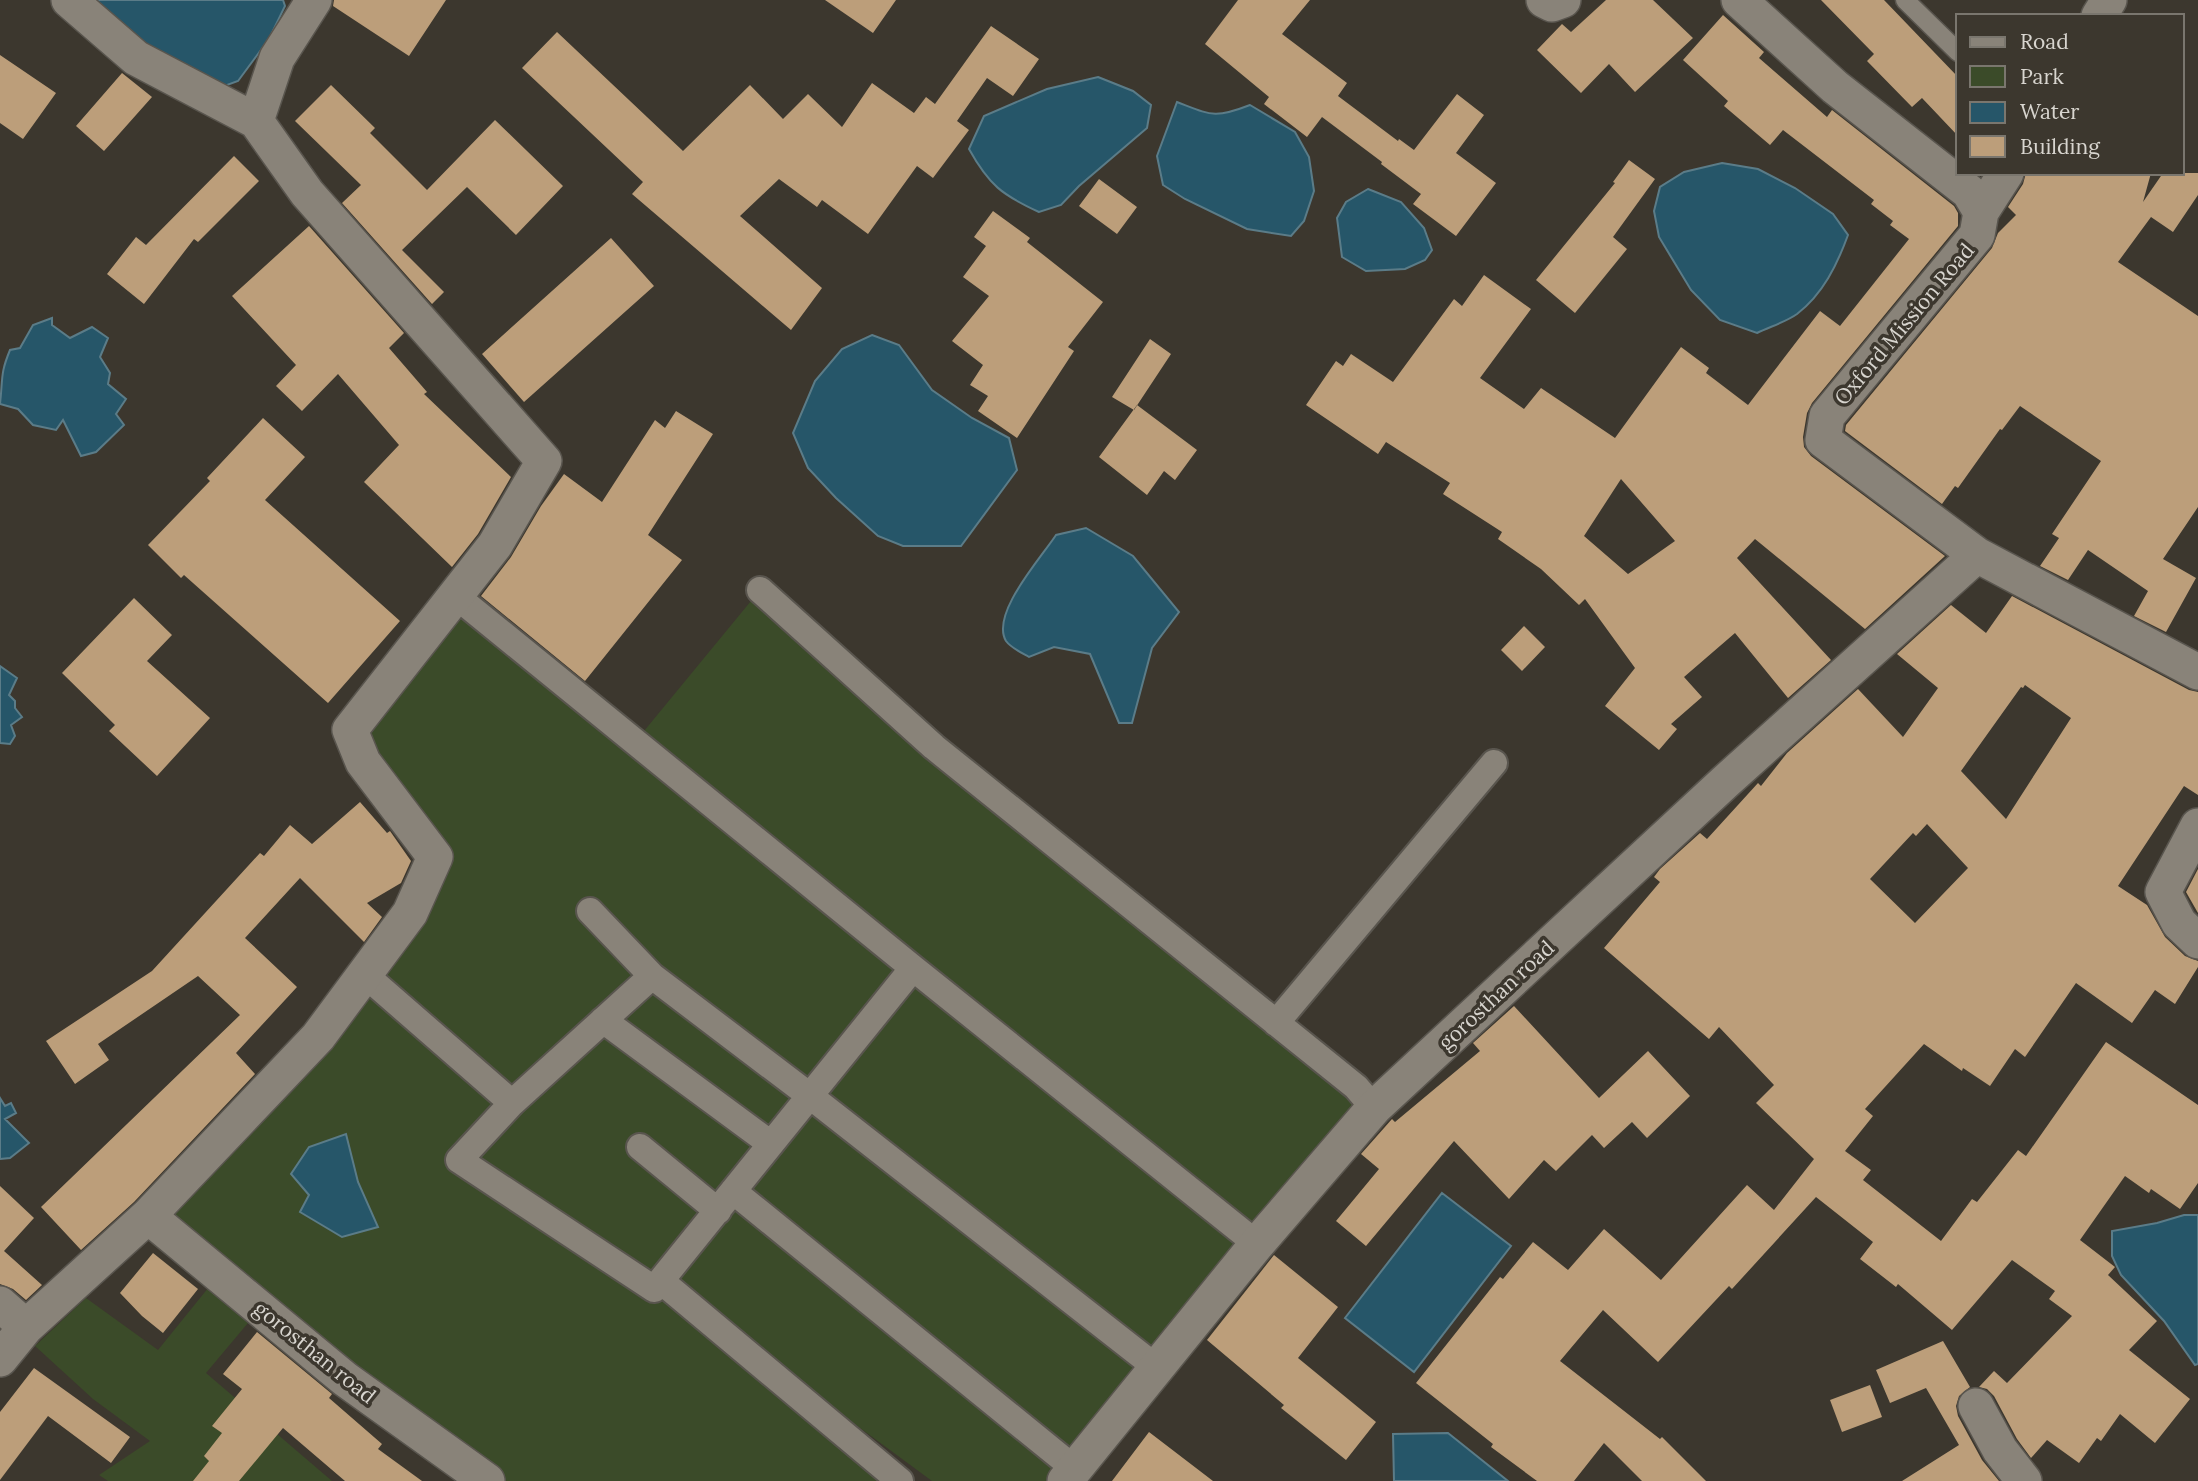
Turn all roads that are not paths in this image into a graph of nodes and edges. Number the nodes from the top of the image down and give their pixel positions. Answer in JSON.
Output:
{"nodes":[{"id":1,"x":69,"y":0,"type":"edge"},
{"id":2,"x":314,"y":0,"type":"edge"},
{"id":3,"x":1544,"y":0,"type":"edge"},
{"id":4,"x":1563,"y":0,"type":"edge"},
{"id":5,"x":1739,"y":0,"type":"edge"},
{"id":6,"x":1905,"y":0,"type":"edge"},
{"id":7,"x":1956,"y":50,"type":"edge"},
{"id":8,"x":256,"y":121,"type":"junction"},
{"id":9,"x":2005,"y":175,"type":"edge"},
{"id":10,"x":1981,"y":212,"type":"junction"},
{"id":11,"x":1977,"y":555,"type":"junction"},
{"id":12,"x":760,"y":590,"type":"dead end"},
{"id":13,"x":456,"y":596,"type":"junction"},
{"id":14,"x":2198,"y":672,"type":"edge"},
{"id":15,"x":1494,"y":763,"type":"dead end"},
{"id":16,"x":2198,"y":826,"type":"edge"},
{"id":17,"x":590,"y":911,"type":"dead end"},
{"id":18,"x":2198,"y":941,"type":"edge"},
{"id":19,"x":913,"y":968,"type":"junction"},
{"id":20,"x":365,"y":974,"type":"junction"},
{"id":21,"x":652,"y":976,"type":"junction"},
{"id":22,"x":603,"y":1020,"type":"junction"},
{"id":23,"x":1276,"y":1023,"type":"junction"},
{"id":24,"x":810,"y":1096,"type":"junction"},
{"id":25,"x":512,"y":1103,"type":"junction"},
{"id":26,"x":1374,"y":1108,"type":"junction"},
{"id":27,"x":771,"y":1144,"type":"junction"},
{"id":28,"x":640,"y":1147,"type":"dead end"},
{"id":29,"x":725,"y":1201,"type":"junction"},
{"id":30,"x":148,"y":1216,"type":"junction"},
{"id":31,"x":1257,"y":1244,"type":"junction"},
{"id":32,"x":661,"y":1281,"type":"junction"},
{"id":33,"x":0,"y":1304,"type":"edge"},
{"id":34,"x":26,"y":1327,"type":"junction"},
{"id":35,"x":0,"y":1359,"type":"edge"},
{"id":36,"x":1157,"y":1368,"type":"junction"},
{"id":37,"x":1976,"y":1406,"type":"dead end"},
{"id":38,"x":1070,"y":1475,"type":"edge"},
{"id":39,"x":486,"y":1481,"type":"edge"},
{"id":40,"x":900,"y":1481,"type":"edge"},
{"id":41,"x":2024,"y":1481,"type":"edge"}],
"edges":[{"from":1,"to":8,"type":"street"},
{"from":2,"to":8,"type":"street"},
{"from":3,"to":4,"type":"street"},
{"from":5,"to":10,"type":"street"},
{"from":6,"to":7,"type":"lane"},
{"from":8,"to":13,"type":"street"},
{"from":9,"to":10,"type":"street"},
{"from":10,"to":11,"type":"street","name":"Oxford Mission Road"},
{"from":11,"to":14,"type":"street","name":"Oxford Mission Road"},
{"from":11,"to":26,"type":"street","name":"gorosthan road"},
{"from":12,"to":23,"type":"street"},
{"from":13,"to":19,"type":"street"},
{"from":13,"to":20,"type":"street"},
{"from":15,"to":23,"type":"street"},
{"from":16,"to":18,"type":"street"},
{"from":17,"to":21,"type":"street"},
{"from":19,"to":24,"type":"street"},
{"from":19,"to":31,"type":"street"},
{"from":20,"to":25,"type":"street"},
{"from":20,"to":30,"type":"street"},
{"from":21,"to":22,"type":"street"},
{"from":21,"to":24,"type":"street"},
{"from":22,"to":25,"type":"street"},
{"from":22,"to":27,"type":"street"},
{"from":23,"to":26,"type":"street"},
{"from":24,"to":27,"type":"street"},
{"from":24,"to":36,"type":"street"},
{"from":25,"to":32,"type":"street"},
{"from":26,"to":31,"type":"street","name":"gorosthan road"},
{"from":27,"to":29,"type":"street"},
{"from":28,"to":29,"type":"street"},
{"from":29,"to":32,"type":"street"},
{"from":29,"to":38,"type":"street"},
{"from":30,"to":34,"type":"street"},
{"from":30,"to":39,"type":"street","name":"gorosthan road"},
{"from":31,"to":36,"type":"street","name":"gorosthan road"},
{"from":32,"to":40,"type":"street"},
{"from":33,"to":34,"type":"street"},
{"from":34,"to":35,"type":"street"},
{"from":36,"to":38,"type":"street","name":"gorosthan road"},
{"from":37,"to":41,"type":"street"}]}
